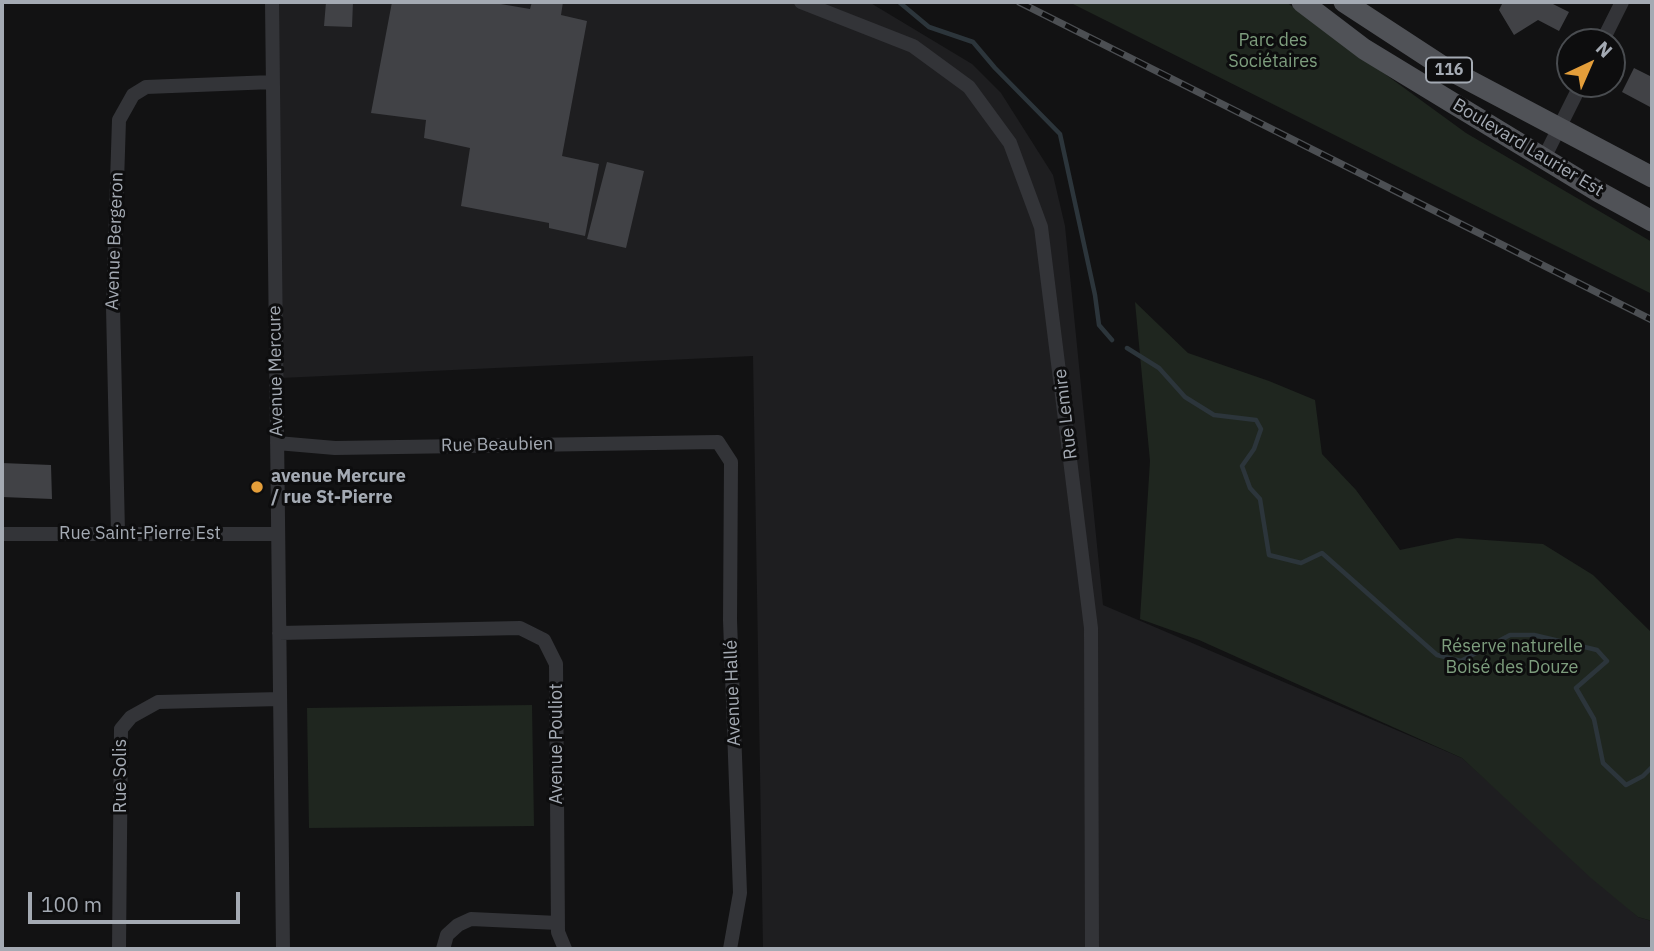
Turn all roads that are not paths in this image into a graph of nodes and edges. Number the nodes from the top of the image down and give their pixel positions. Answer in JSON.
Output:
{"nodes":[{"id":1,"x":272,"y":2,"type":"edge"},
{"id":2,"x":801,"y":2,"type":"edge"},
{"id":3,"x":1302,"y":2,"type":"edge"},
{"id":4,"x":1344,"y":2,"type":"edge"},
{"id":5,"x":1622,"y":2,"type":"edge"},
{"id":6,"x":1609,"y":28,"type":"edge"},
{"id":7,"x":273,"y":82,"type":"junction"},
{"id":8,"x":1574,"y":98,"type":"edge"},
{"id":9,"x":1559,"y":129,"type":"junction"},
{"id":10,"x":1544,"y":159,"type":"junction"},
{"id":11,"x":1652,"y":177,"type":"edge"},
{"id":12,"x":1652,"y":220,"type":"edge"},
{"id":13,"x":718,"y":442,"type":"joint"},
{"id":14,"x":277,"y":443,"type":"junction"},
{"id":15,"x":118,"y":533,"type":"junction"},
{"id":16,"x":2,"y":534,"type":"edge"},
{"id":17,"x":278,"y":534,"type":"junction"},
{"id":18,"x":279,"y":633,"type":"junction"},
{"id":19,"x":280,"y":699,"type":"junction"},
{"id":20,"x":558,"y":923,"type":"junction"},
{"id":21,"x":120,"y":949,"type":"edge"},
{"id":22,"x":283,"y":949,"type":"edge"},
{"id":23,"x":443,"y":949,"type":"edge"},
{"id":24,"x":565,"y":949,"type":"edge"},
{"id":25,"x":731,"y":949,"type":"edge"},
{"id":26,"x":1092,"y":949,"type":"edge"}],
"edges":[{"from":1,"to":7,"type":"street","name":"Avenue Mercure"},
{"from":2,"to":26,"type":"street","name":"Rue Lemire"},
{"from":3,"to":10,"type":"main road","name":"Boulevard Laurier Est","number":"116"},
{"from":4,"to":9,"type":"main road","name":"Boulevard Laurier Est","number":"116"},
{"from":5,"to":6,"type":"street"},
{"from":7,"to":14,"type":"street","name":"Avenue Mercure"},
{"from":7,"to":15,"type":"street","name":"Avenue Bergeron"},
{"from":8,"to":9,"type":"street"},
{"from":9,"to":10,"type":"street"},
{"from":9,"to":11,"type":"main road","name":"Boulevard Laurier Est","number":"116"},
{"from":10,"to":12,"type":"main road","name":"Boulevard Laurier Est","number":"116"},
{"from":13,"to":14,"type":"street","name":"Rue Beaubien"},
{"from":13,"to":25,"type":"street","name":"Avenue Hallé"},
{"from":14,"to":17,"type":"street","name":"Avenue Mercure"},
{"from":15,"to":16,"type":"street","name":"Rue Saint-Pierre Est"},
{"from":15,"to":17,"type":"street","name":"Rue Saint-Pierre Est"},
{"from":17,"to":18,"type":"street","name":"Avenue Mercure"},
{"from":18,"to":19,"type":"street","name":"Avenue Mercure"},
{"from":18,"to":20,"type":"street","name":"Avenue Pouliot"},
{"from":19,"to":21,"type":"street","name":"Rue Solis"},
{"from":19,"to":22,"type":"street","name":"Avenue Mercure"},
{"from":20,"to":23,"type":"street"},
{"from":20,"to":24,"type":"street","name":"Avenue Pouliot"}]}
